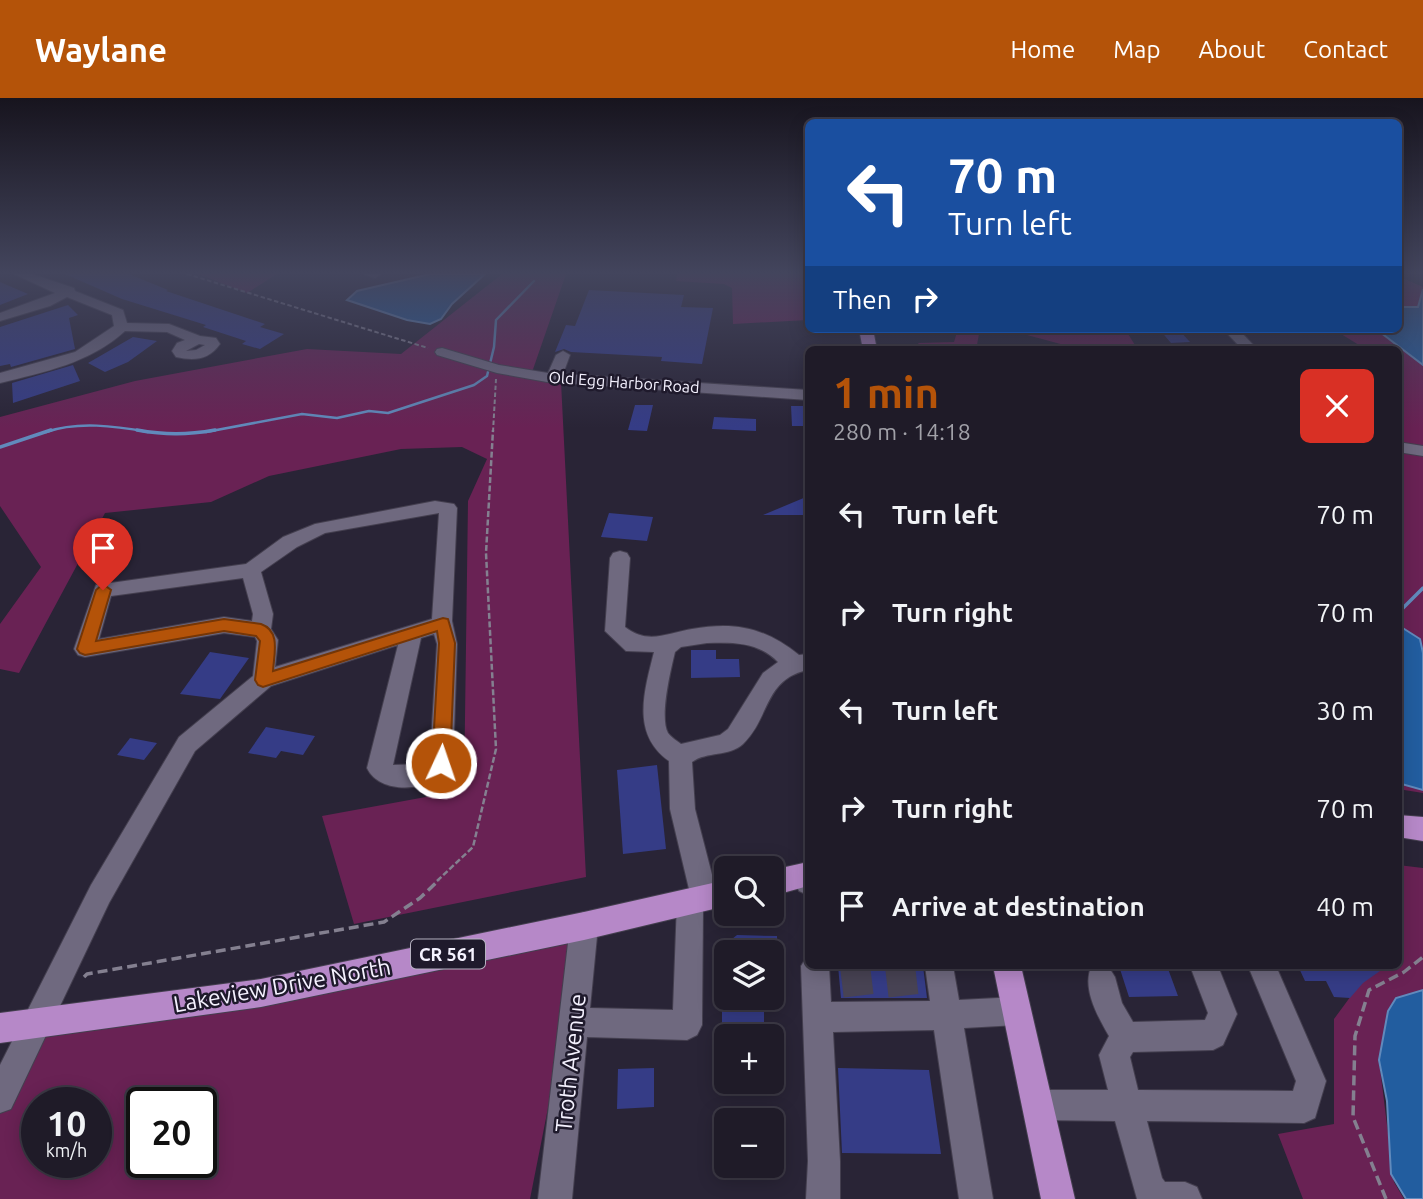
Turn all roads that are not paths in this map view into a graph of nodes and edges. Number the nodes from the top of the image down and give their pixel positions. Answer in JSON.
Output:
{"nodes":[{"id":1,"x":121,"y":327,"type":"joint"},
{"id":2,"x":1234,"y":333,"type":"edge"},
{"id":3,"x":197,"y":340,"type":"dead end"},
{"id":4,"x":1247,"y":346,"type":"edge"},
{"id":5,"x":442,"y":352,"type":"road end"},
{"id":6,"x":563,"y":355,"type":"dead end"},
{"id":7,"x":554,"y":377,"type":"junction"},
{"id":8,"x":0,"y":378,"type":"edge"},
{"id":9,"x":805,"y":395,"type":"edge"},
{"id":10,"x":1402,"y":448,"type":"edge"},
{"id":11,"x":1423,"y":451,"type":"edge"},
{"id":12,"x":620,"y":558,"type":"dead end"},
{"id":13,"x":251,"y":570,"type":"junction"},
{"id":14,"x":443,"y":624,"type":"junction"},
{"id":15,"x":261,"y":630,"type":"junction"},
{"id":16,"x":411,"y":635,"type":"junction"},
{"id":17,"x":667,"y":644,"type":"junction"},
{"id":18,"x":801,"y":662,"type":"edge"},
{"id":19,"x":263,"y":680,"type":"junction"},
{"id":20,"x":681,"y":757,"type":"junction"},
{"id":21,"x":1402,"y":826,"type":"edge"},
{"id":22,"x":1423,"y":829,"type":"edge"},
{"id":23,"x":805,"y":875,"type":"edge"},
{"id":24,"x":784,"y":880,"type":"edge"},
{"id":25,"x":707,"y":898,"type":"edge"},
{"id":26,"x":584,"y":926,"type":"junction"},
{"id":27,"x":815,"y":969,"type":"edge"},
{"id":28,"x":939,"y":969,"type":"edge"},
{"id":29,"x":1008,"y":969,"type":"edge"},
{"id":30,"x":1205,"y":969,"type":"edge"},
{"id":31,"x":1263,"y":969,"type":"edge"},
{"id":32,"x":1101,"y":977,"type":"dead end"},
{"id":33,"x":1017,"y":1011,"type":"junction"},
{"id":34,"x":947,"y":1015,"type":"junction"},
{"id":35,"x":818,"y":1017,"type":"junction"},
{"id":36,"x":574,"y":1022,"type":"junction"},
{"id":37,"x":38,"y":1023,"type":"junction"},
{"id":38,"x":0,"y":1028,"type":"edge"},
{"id":39,"x":1125,"y":1037,"type":"junction"},
{"id":40,"x":0,"y":1098,"type":"edge"},
{"id":41,"x":1038,"y":1105,"type":"junction"},
{"id":42,"x":1128,"y":1106,"type":"junction"},
{"id":43,"x":555,"y":1199,"type":"edge"},
{"id":44,"x":823,"y":1199,"type":"edge"},
{"id":45,"x":976,"y":1199,"type":"edge"},
{"id":46,"x":1058,"y":1199,"type":"edge"},
{"id":47,"x":1157,"y":1199,"type":"edge"},
{"id":48,"x":1185,"y":1199,"type":"edge"}],
"edges":[{"from":1,"to":3,"type":"street"},
{"from":1,"to":8,"type":"street"},
{"from":2,"to":4,"type":"street"},
{"from":5,"to":7,"type":"street","name":"Old Egg Harbor Road"},
{"from":6,"to":7,"type":"street"},
{"from":7,"to":9,"type":"street","name":"Old Egg Harbor Road"},
{"from":10,"to":11,"type":"street"},
{"from":12,"to":17,"type":"street"},
{"from":13,"to":14,"type":"street"},
{"from":13,"to":15,"type":"street"},
{"from":13,"to":15,"type":"street"},
{"from":14,"to":16,"type":"street"},
{"from":14,"to":16,"type":"street"},
{"from":15,"to":19,"type":"street"},
{"from":16,"to":19,"type":"street"},
{"from":17,"to":18,"type":"street"},
{"from":17,"to":20,"type":"street"},
{"from":18,"to":20,"type":"street"},
{"from":19,"to":37,"type":"street"},
{"from":20,"to":25,"type":"street"},
{"from":21,"to":22,"type":"main road"},
{"from":23,"to":24,"type":"main road"},
{"from":25,"to":26,"type":"main road","name":"Lakeview Drive North","number":"CR 561"},
{"from":25,"to":36,"type":"street"},
{"from":26,"to":36,"type":"street","name":"Troth Avenue"},
{"from":26,"to":37,"type":"main road","name":"Lakeview Drive North","number":"CR 561"},
{"from":27,"to":35,"type":"street"},
{"from":28,"to":34,"type":"street"},
{"from":29,"to":33,"type":"main road"},
{"from":30,"to":39,"type":"street"},
{"from":31,"to":42,"type":"street"},
{"from":32,"to":39,"type":"street"},
{"from":33,"to":34,"type":"street"},
{"from":33,"to":41,"type":"main road"},
{"from":34,"to":35,"type":"street"},
{"from":34,"to":45,"type":"street"},
{"from":35,"to":44,"type":"street"},
{"from":36,"to":43,"type":"street","name":"Troth Avenue"},
{"from":37,"to":38,"type":"main road","name":"Lakeview Drive North","number":"CR 561"},
{"from":37,"to":40,"type":"street"},
{"from":39,"to":42,"type":"street"},
{"from":41,"to":42,"type":"street"},
{"from":41,"to":46,"type":"main road"},
{"from":42,"to":47,"type":"street"},
{"from":47,"to":48,"type":"street"}]}
